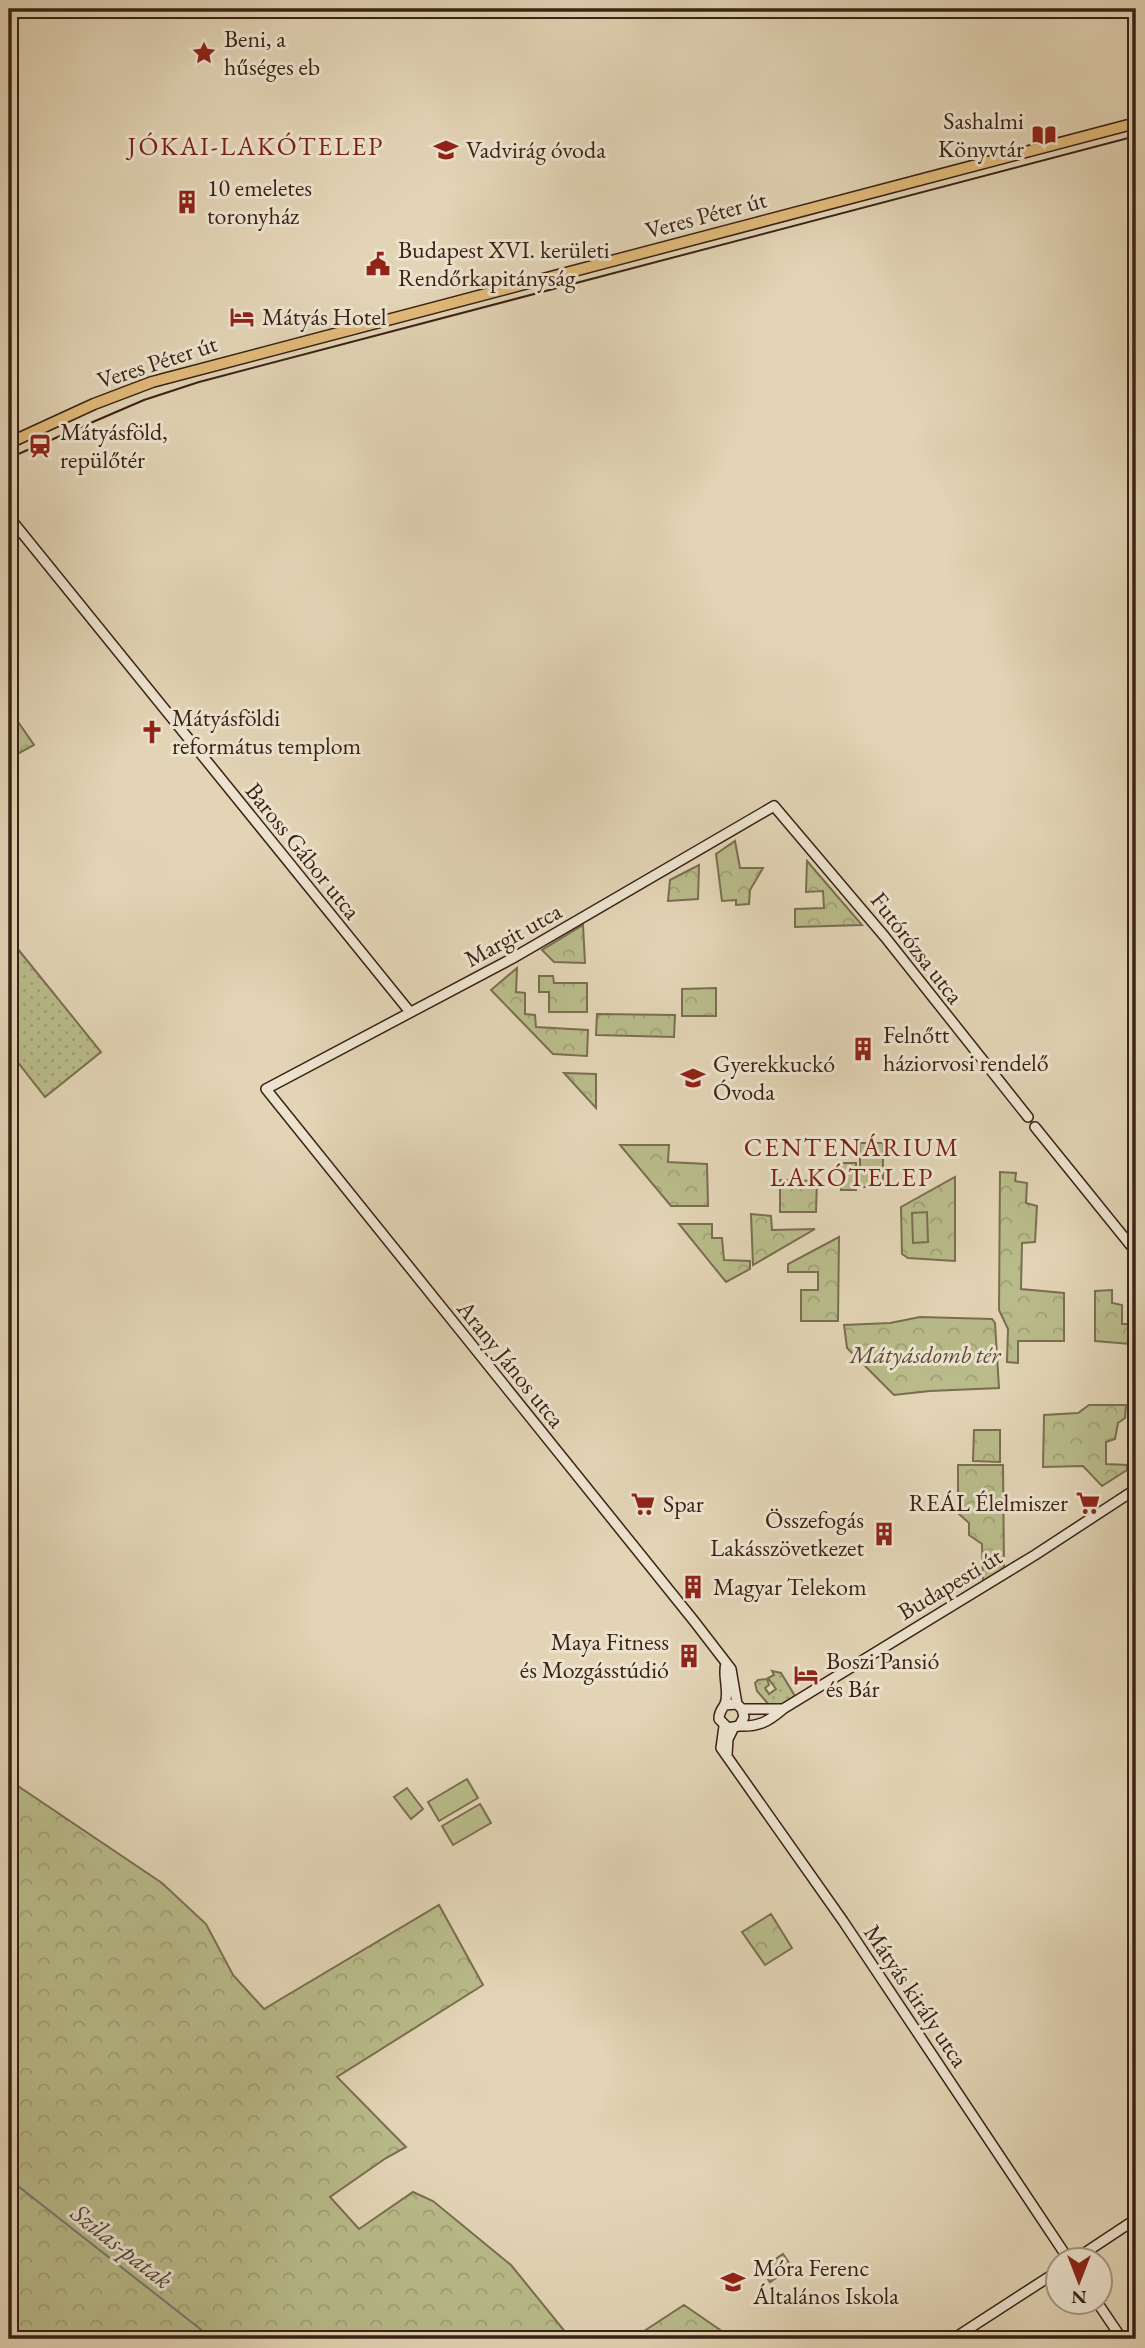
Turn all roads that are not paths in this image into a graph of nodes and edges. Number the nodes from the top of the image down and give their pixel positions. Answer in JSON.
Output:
{"nodes":[{"id":1,"x":1131,"y":9,"type":"edge"},
{"id":2,"x":1136,"y":24,"type":"edge"},
{"id":3,"x":1136,"y":123,"type":"edge"},
{"id":4,"x":9,"y":443,"type":"edge"},
{"id":5,"x":9,"y":517,"type":"edge"},
{"id":6,"x":774,"y":806,"type":"joint"},
{"id":7,"x":410,"y":1012,"type":"junction"},
{"id":8,"x":266,"y":1089,"type":"joint"},
{"id":9,"x":1136,"y":1252,"type":"edge"},
{"id":10,"x":1136,"y":1489,"type":"edge"},
{"id":11,"x":726,"y":1663,"type":"junction"},
{"id":12,"x":725,"y":1705,"type":"junction"},
{"id":13,"x":739,"y":1707,"type":"junction"},
{"id":14,"x":783,"y":1709,"type":"junction"},
{"id":15,"x":732,"y":1727,"type":"junction"},
{"id":16,"x":1136,"y":2219,"type":"edge"},
{"id":17,"x":1062,"y":2246,"type":"edge"},
{"id":18,"x":1093,"y":2246,"type":"edge"},
{"id":19,"x":1044,"y":2280,"type":"edge"},
{"id":20,"x":1106,"y":2316,"type":"edge"},
{"id":21,"x":953,"y":2339,"type":"edge"},
{"id":22,"x":1122,"y":2339,"type":"edge"}],
"edges":[{"from":1,"to":2,"type":"street"},
{"from":3,"to":4,"type":"main road","name":"Veres Péter út"},
{"from":5,"to":7,"type":"street","name":"Baross Gábor utca"},
{"from":6,"to":7,"type":"street","name":"Margit utca"},
{"from":6,"to":9,"type":"street","name":"Futórózsa utca"},
{"from":7,"to":8,"type":"street","name":"Margit utca"},
{"from":8,"to":11,"type":"street","name":"Arany János utca"},
{"from":10,"to":14,"type":"street","name":"Budapesti út"},
{"from":11,"to":12,"type":"street"},
{"from":11,"to":13,"type":"street","name":"Arany János utca"},
{"from":12,"to":13,"type":"street"},
{"from":12,"to":15,"type":"street"},
{"from":13,"to":14,"type":"street"},
{"from":13,"to":15,"type":"street"},
{"from":14,"to":15,"type":"street","name":"Budapesti út"},
{"from":15,"to":17,"type":"street","name":"Mátyás király utca"},
{"from":16,"to":18,"type":"street"},
{"from":19,"to":21,"type":"street"},
{"from":20,"to":22,"type":"street"}]}
